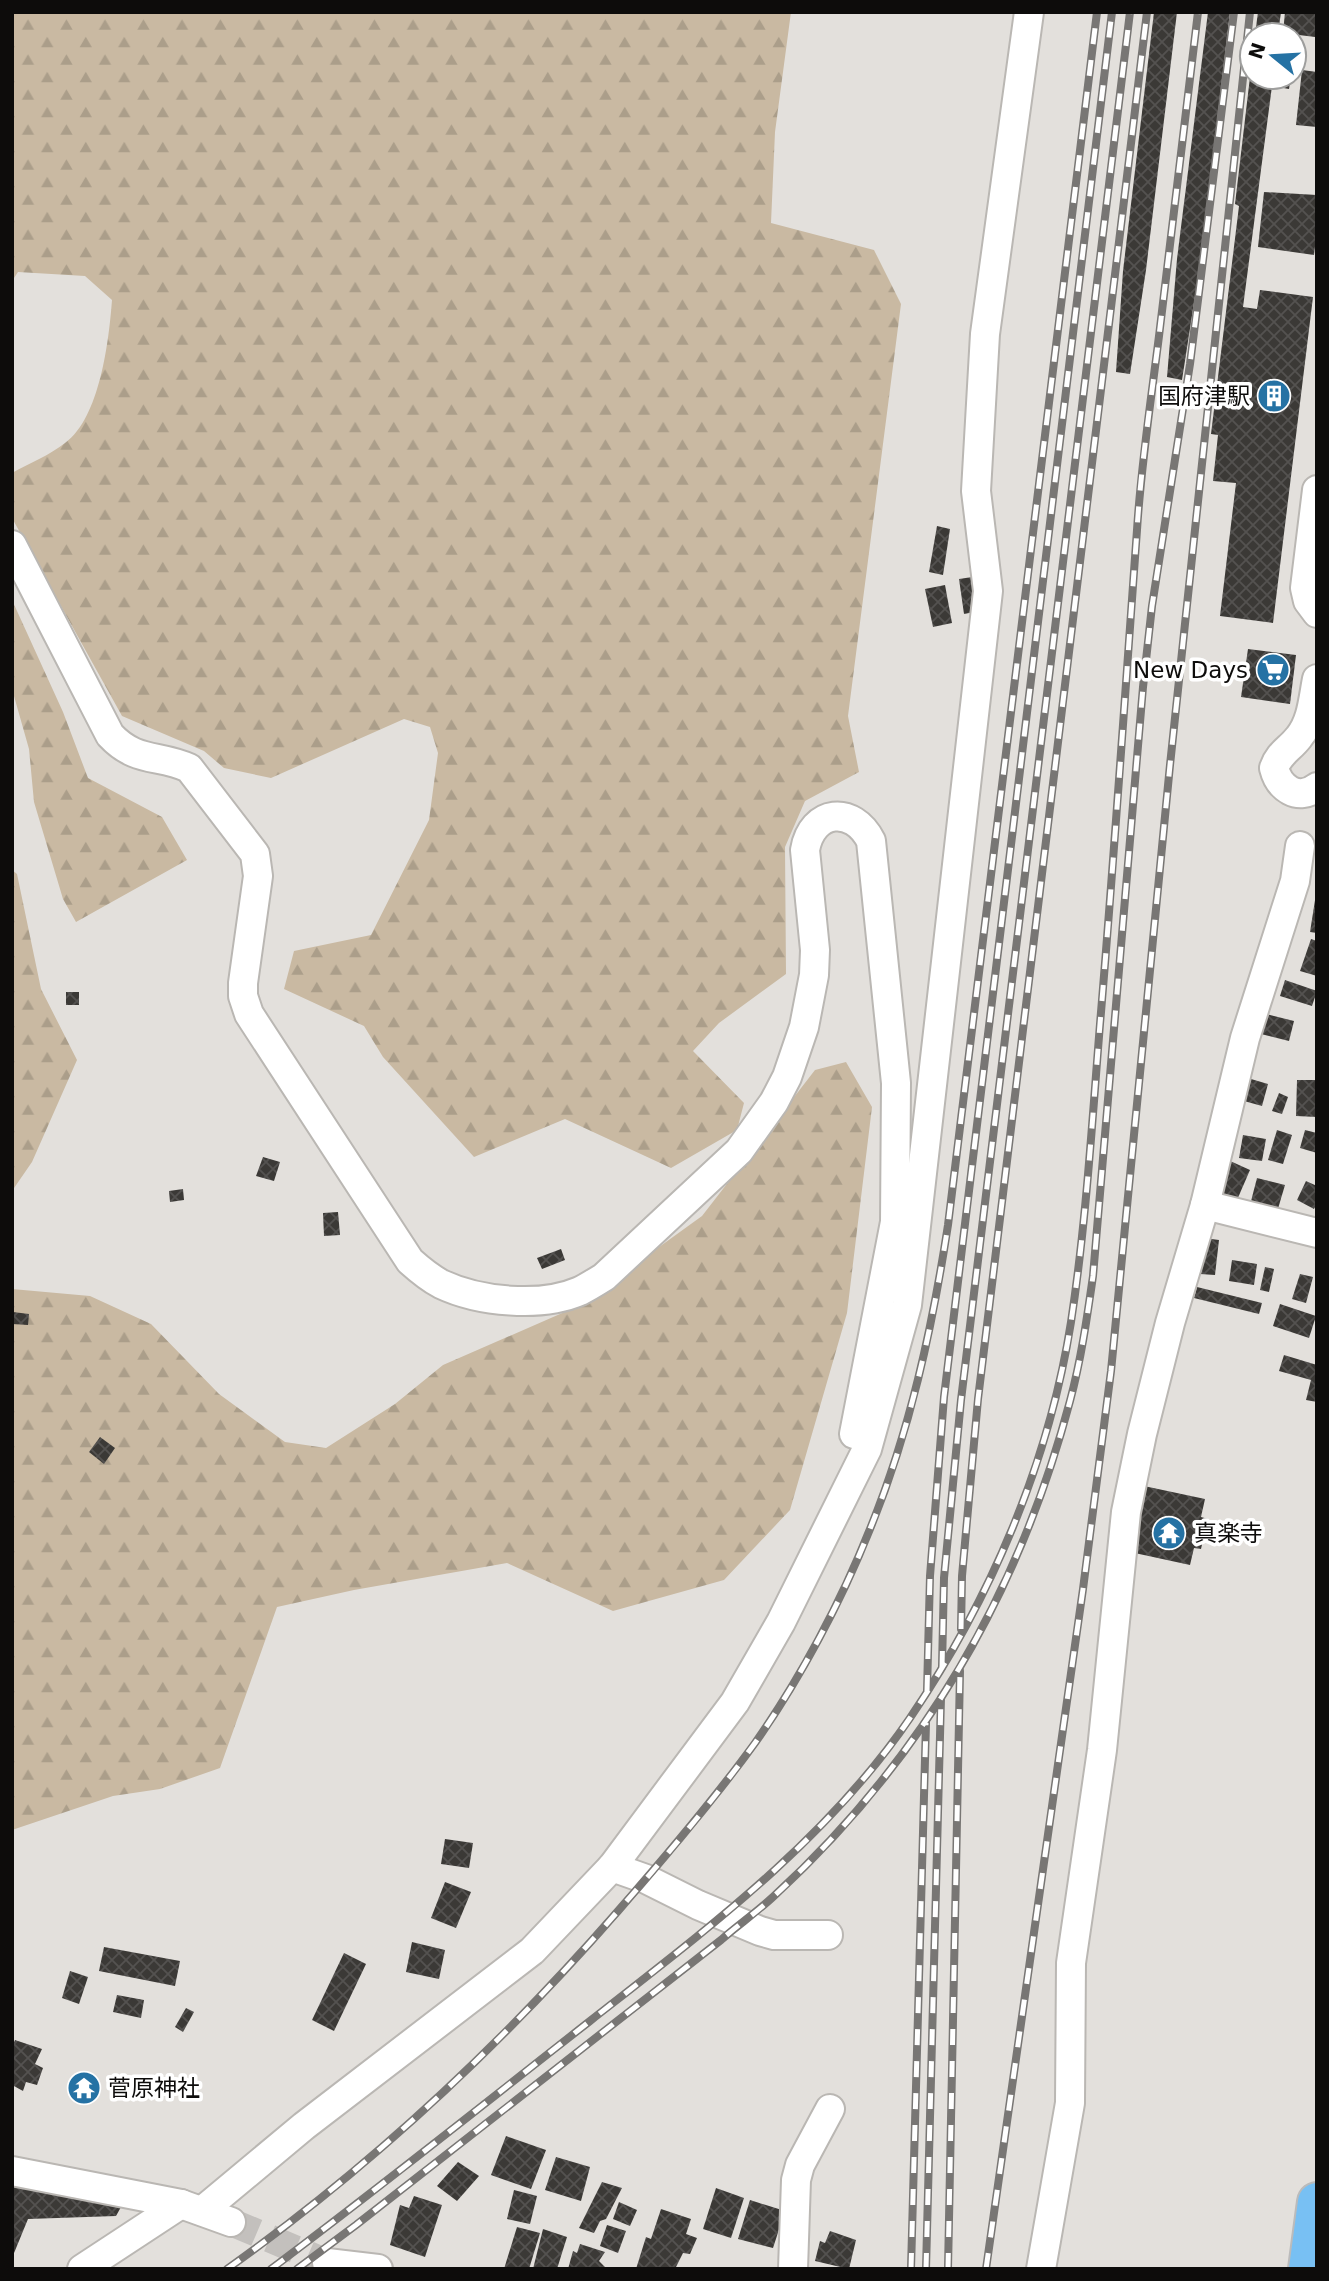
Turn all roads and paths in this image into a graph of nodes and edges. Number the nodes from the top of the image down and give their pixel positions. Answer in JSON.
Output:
{"nodes":[{"id":1,"x":1029,"y":12,"type":"edge"},
{"id":2,"x":1317,"y":490,"type":"edge"},
{"id":3,"x":12,"y":545,"type":"edge"},
{"id":4,"x":1317,"y":613,"type":"edge"},
{"id":5,"x":1317,"y":679,"type":"edge"},
{"id":6,"x":1317,"y":787,"type":"edge"},
{"id":7,"x":1300,"y":846,"type":"dead end"},
{"id":8,"x":1205,"y":1205,"type":"junction"},
{"id":9,"x":1317,"y":1233,"type":"edge"},
{"id":10,"x":844,"y":1499,"type":"junction"},
{"id":11,"x":612,"y":1867,"type":"junction"},
{"id":12,"x":828,"y":1935,"type":"dead end"},
{"id":13,"x":830,"y":2109,"type":"dead end"},
{"id":14,"x":12,"y":2171,"type":"edge"},
{"id":15,"x":1317,"y":2202,"type":"edge"},
{"id":16,"x":191,"y":2208,"type":"junction"},
{"id":17,"x":231,"y":2222,"type":"tunnel mouth"},
{"id":18,"x":335,"y":2266,"type":"edge"},
{"id":19,"x":82,"y":2269,"type":"edge"},
{"id":20,"x":378,"y":2269,"type":"edge"},
{"id":21,"x":793,"y":2269,"type":"edge"},
{"id":22,"x":1041,"y":2269,"type":"edge"},
{"id":23,"x":1308,"y":2269,"type":"edge"}],
"edges":[{"from":1,"to":10,"type":"street"},
{"from":2,"to":4,"type":"street"},
{"from":3,"to":10,"type":"street"},
{"from":5,"to":6,"type":"street"},
{"from":7,"to":8,"type":"street"},
{"from":8,"to":9,"type":"street"},
{"from":8,"to":22,"type":"street"},
{"from":10,"to":11,"type":"street"},
{"from":11,"to":12,"type":"street"},
{"from":11,"to":16,"type":"street"},
{"from":13,"to":21,"type":"street"},
{"from":14,"to":16,"type":"street"},
{"from":15,"to":23,"type":"highway"},
{"from":16,"to":17,"type":"street"},
{"from":16,"to":19,"type":"street"},
{"from":18,"to":20,"type":"street"}]}
